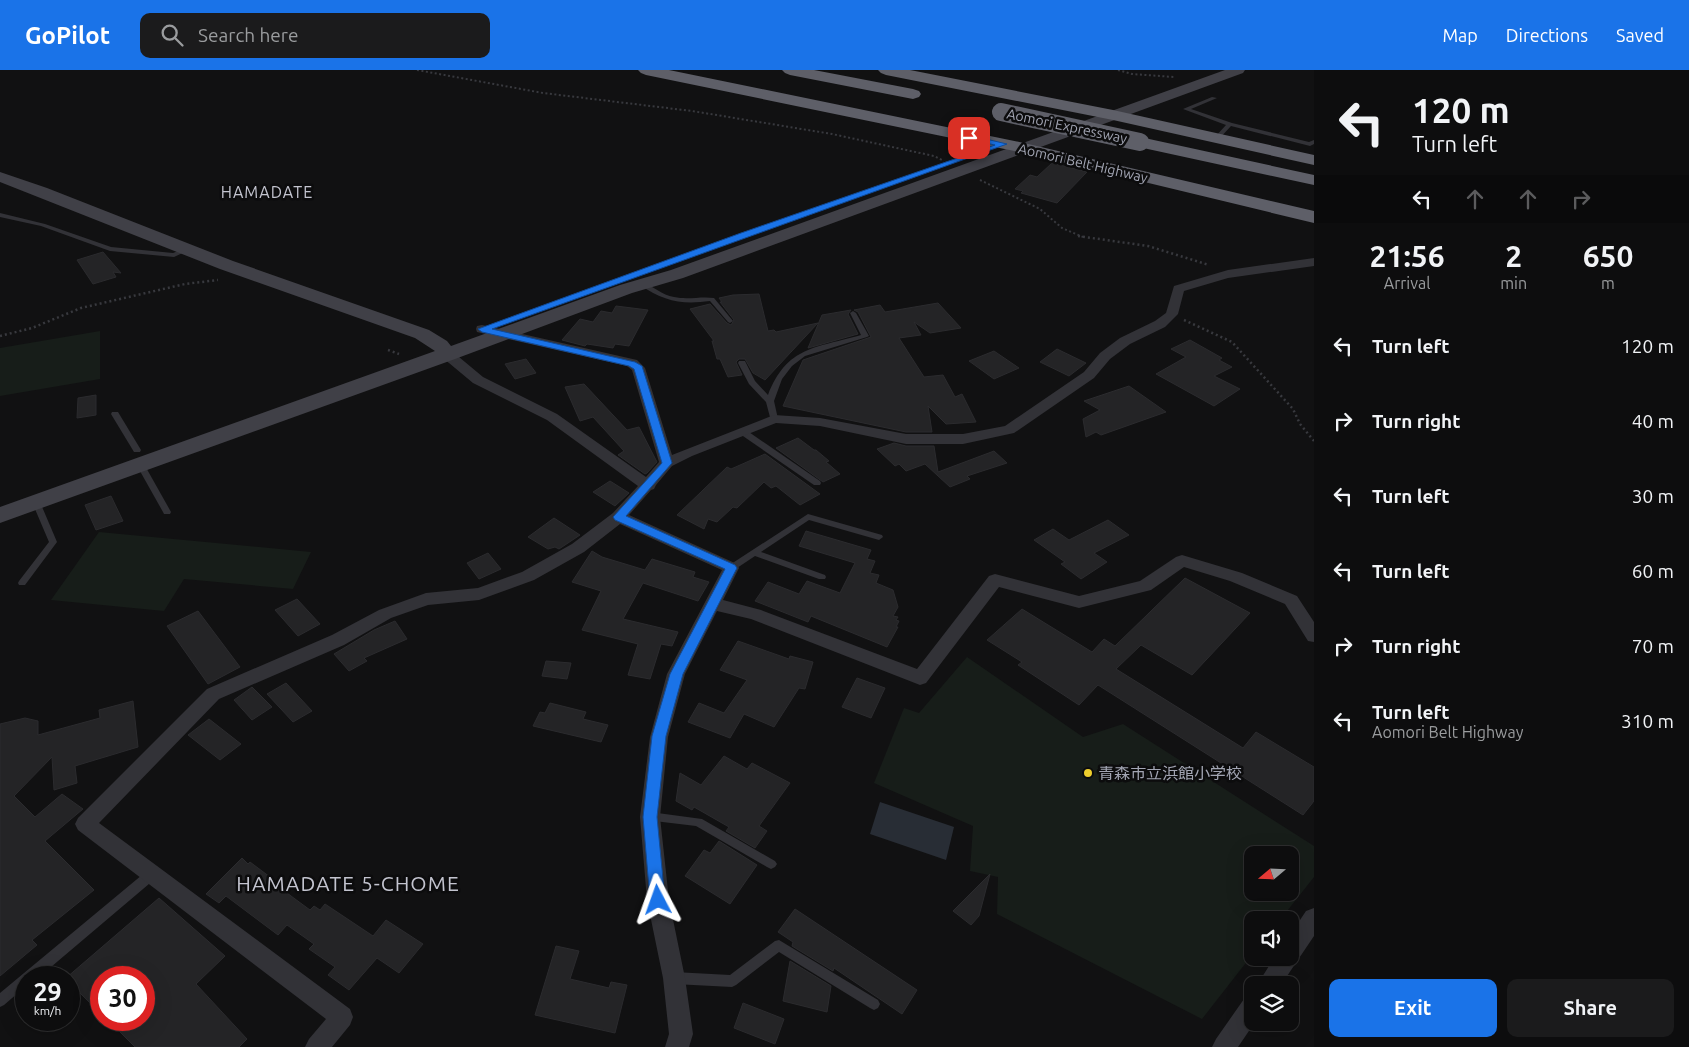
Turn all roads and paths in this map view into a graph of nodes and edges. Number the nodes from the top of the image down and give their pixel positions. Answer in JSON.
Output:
{"nodes":[{"id":1,"x":417,"y":70,"type":"edge"},
{"id":2,"x":646,"y":70,"type":"edge"},
{"id":3,"x":790,"y":70,"type":"edge"},
{"id":4,"x":886,"y":70,"type":"edge"},
{"id":5,"x":1118,"y":70,"type":"edge"},
{"id":6,"x":1207,"y":70,"type":"edge"},
{"id":7,"x":1238,"y":70,"type":"edge"},
{"id":8,"x":1182,"y":79,"type":"junction"},
{"id":9,"x":926,"y":97,"type":"dead end"},
{"id":10,"x":1214,"y":98,"type":"dead end"},
{"id":11,"x":982,"y":108,"type":"dead end"},
{"id":12,"x":1092,"y":111,"type":"junction"},
{"id":13,"x":1113,"y":115,"type":"junction"},
{"id":14,"x":1230,"y":124,"type":"junction"},
{"id":15,"x":1217,"y":138,"type":"junction"},
{"id":16,"x":1314,"y":142,"type":"edge"},
{"id":17,"x":1003,"y":144,"type":"junction"},
{"id":18,"x":1024,"y":148,"type":"junction"},
{"id":19,"x":1314,"y":160,"type":"edge"},
{"id":20,"x":956,"y":168,"type":"junction"},
{"id":21,"x":0,"y":177,"type":"edge"},
{"id":22,"x":1314,"y":180,"type":"edge"},
{"id":23,"x":0,"y":215,"type":"edge"},
{"id":24,"x":1314,"y":217,"type":"edge"},
{"id":25,"x":186,"y":250,"type":"junction"},
{"id":26,"x":1314,"y":262,"type":"edge"},
{"id":27,"x":1224,"y":275,"type":"junction"},
{"id":28,"x":220,"y":280,"type":"dead end"},
{"id":29,"x":642,"y":284,"type":"junction"},
{"id":30,"x":853,"y":313,"type":"dead end"},
{"id":31,"x":1172,"y":314,"type":"junction"},
{"id":32,"x":730,"y":321,"type":"dead end"},
{"id":33,"x":482,"y":329,"type":"junction"},
{"id":34,"x":502,"y":335,"type":"junction"},
{"id":35,"x":0,"y":336,"type":"edge"},
{"id":36,"x":444,"y":350,"type":"junction"},
{"id":37,"x":742,"y":363,"type":"dead end"},
{"id":38,"x":770,"y":401,"type":"junction"},
{"id":39,"x":115,"y":414,"type":"dead end"},
{"id":40,"x":774,"y":419,"type":"junction"},
{"id":41,"x":742,"y":432,"type":"junction"},
{"id":42,"x":1314,"y":441,"type":"edge"},
{"id":43,"x":138,"y":457,"type":"junction"},
{"id":44,"x":667,"y":463,"type":"junction"},
{"id":45,"x":817,"y":483,"type":"dead end"},
{"id":46,"x":649,"y":486,"type":"junction"},
{"id":47,"x":0,"y":499,"type":"edge"},
{"id":48,"x":36,"y":502,"type":"junction"},
{"id":49,"x":167,"y":512,"type":"dead end"},
{"id":50,"x":0,"y":515,"type":"edge"},
{"id":51,"x":619,"y":517,"type":"junction"},
{"id":52,"x":879,"y":537,"type":"dead end"},
{"id":53,"x":754,"y":553,"type":"junction"},
{"id":54,"x":731,"y":568,"type":"junction"},
{"id":55,"x":822,"y":577,"type":"dead end"},
{"id":56,"x":22,"y":583,"type":"dead end"},
{"id":57,"x":714,"y":604,"type":"junction"},
{"id":58,"x":1314,"y":636,"type":"edge"},
{"id":59,"x":650,"y":817,"type":"junction"},
{"id":60,"x":771,"y":864,"type":"dead end"},
{"id":61,"x":152,"y":874,"type":"junction"},
{"id":62,"x":1314,"y":918,"type":"edge"},
{"id":63,"x":1299,"y":940,"type":"edge"},
{"id":64,"x":41,"y":966,"type":"edge"},
{"id":65,"x":674,"y":978,"type":"junction"},
{"id":66,"x":15,"y":988,"type":"edge"},
{"id":67,"x":0,"y":1001,"type":"edge"},
{"id":68,"x":874,"y":1004,"type":"dead end"},
{"id":69,"x":1244,"y":1018,"type":"edge"},
{"id":70,"x":317,"y":1047,"type":"edge"},
{"id":71,"x":677,"y":1047,"type":"edge"},
{"id":72,"x":1224,"y":1047,"type":"edge"}],
"edges":[{"from":1,"to":20,"type":"path"},
{"from":2,"to":17,"type":"highway","name":"Aomori Belt Highway"},
{"from":3,"to":9,"type":"highway"},
{"from":4,"to":12,"type":"highway"},
{"from":5,"to":8,"type":"path"},
{"from":6,"to":8,"type":"street"},
{"from":7,"to":13,"type":"street"},
{"from":8,"to":12,"type":"street"},
{"from":10,"to":14,"type":"lane"},
{"from":11,"to":22,"type":"highway","name":"Aomori Expressway","bridge":true},
{"from":12,"to":13,"type":"highway"},
{"from":12,"to":17,"type":"street"},
{"from":13,"to":15,"type":"highway"},
{"from":13,"to":18,"type":"street"},
{"from":14,"to":15,"type":"lane"},
{"from":14,"to":16,"type":"lane"},
{"from":15,"to":19,"type":"highway"},
{"from":17,"to":18,"type":"highway","name":"Aomori Belt Highway"},
{"from":17,"to":20,"type":"street"},
{"from":18,"to":20,"type":"street"},
{"from":18,"to":24,"type":"highway","name":"Aomori Belt Highway"},
{"from":20,"to":27,"type":"path"},
{"from":20,"to":29,"type":"street"},
{"from":20,"to":33,"type":"street"},
{"from":21,"to":25,"type":"street"},
{"from":23,"to":25,"type":"lane"},
{"from":25,"to":36,"type":"street"},
{"from":26,"to":27,"type":"street"},
{"from":27,"to":31,"type":"street"},
{"from":28,"to":35,"type":"path"},
{"from":29,"to":32,"type":"lane"},
{"from":29,"to":34,"type":"street"},
{"from":30,"to":38,"type":"lane"},
{"from":31,"to":40,"type":"street"},
{"from":31,"to":42,"type":"path"},
{"from":33,"to":34,"type":"street"},
{"from":33,"to":36,"type":"street"},
{"from":34,"to":36,"type":"street"},
{"from":34,"to":44,"type":"street"},
{"from":36,"to":43,"type":"street"},
{"from":36,"to":46,"type":"street"},
{"from":37,"to":38,"type":"lane"},
{"from":38,"to":40,"type":"lane"},
{"from":39,"to":43,"type":"lane"},
{"from":40,"to":41,"type":"street"},
{"from":41,"to":44,"type":"street"},
{"from":41,"to":45,"type":"lane"},
{"from":43,"to":47,"type":"street"},
{"from":43,"to":48,"type":"street"},
{"from":43,"to":49,"type":"lane"},
{"from":44,"to":46,"type":"street"},
{"from":46,"to":51,"type":"street"},
{"from":48,"to":50,"type":"street"},
{"from":48,"to":56,"type":"lane"},
{"from":51,"to":54,"type":"street"},
{"from":51,"to":61,"type":"street"},
{"from":52,"to":53,"type":"lane"},
{"from":53,"to":54,"type":"lane"},
{"from":53,"to":55,"type":"lane"},
{"from":54,"to":57,"type":"street"},
{"from":57,"to":58,"type":"street"},
{"from":57,"to":59,"type":"street"},
{"from":59,"to":60,"type":"lane"},
{"from":59,"to":65,"type":"street"},
{"from":61,"to":64,"type":"lane"},
{"from":61,"to":70,"type":"street"},
{"from":62,"to":63,"type":"street"},
{"from":65,"to":68,"type":"lane"},
{"from":65,"to":71,"type":"street"},
{"from":66,"to":67,"type":"lane"},
{"from":69,"to":72,"type":"street"}]}
